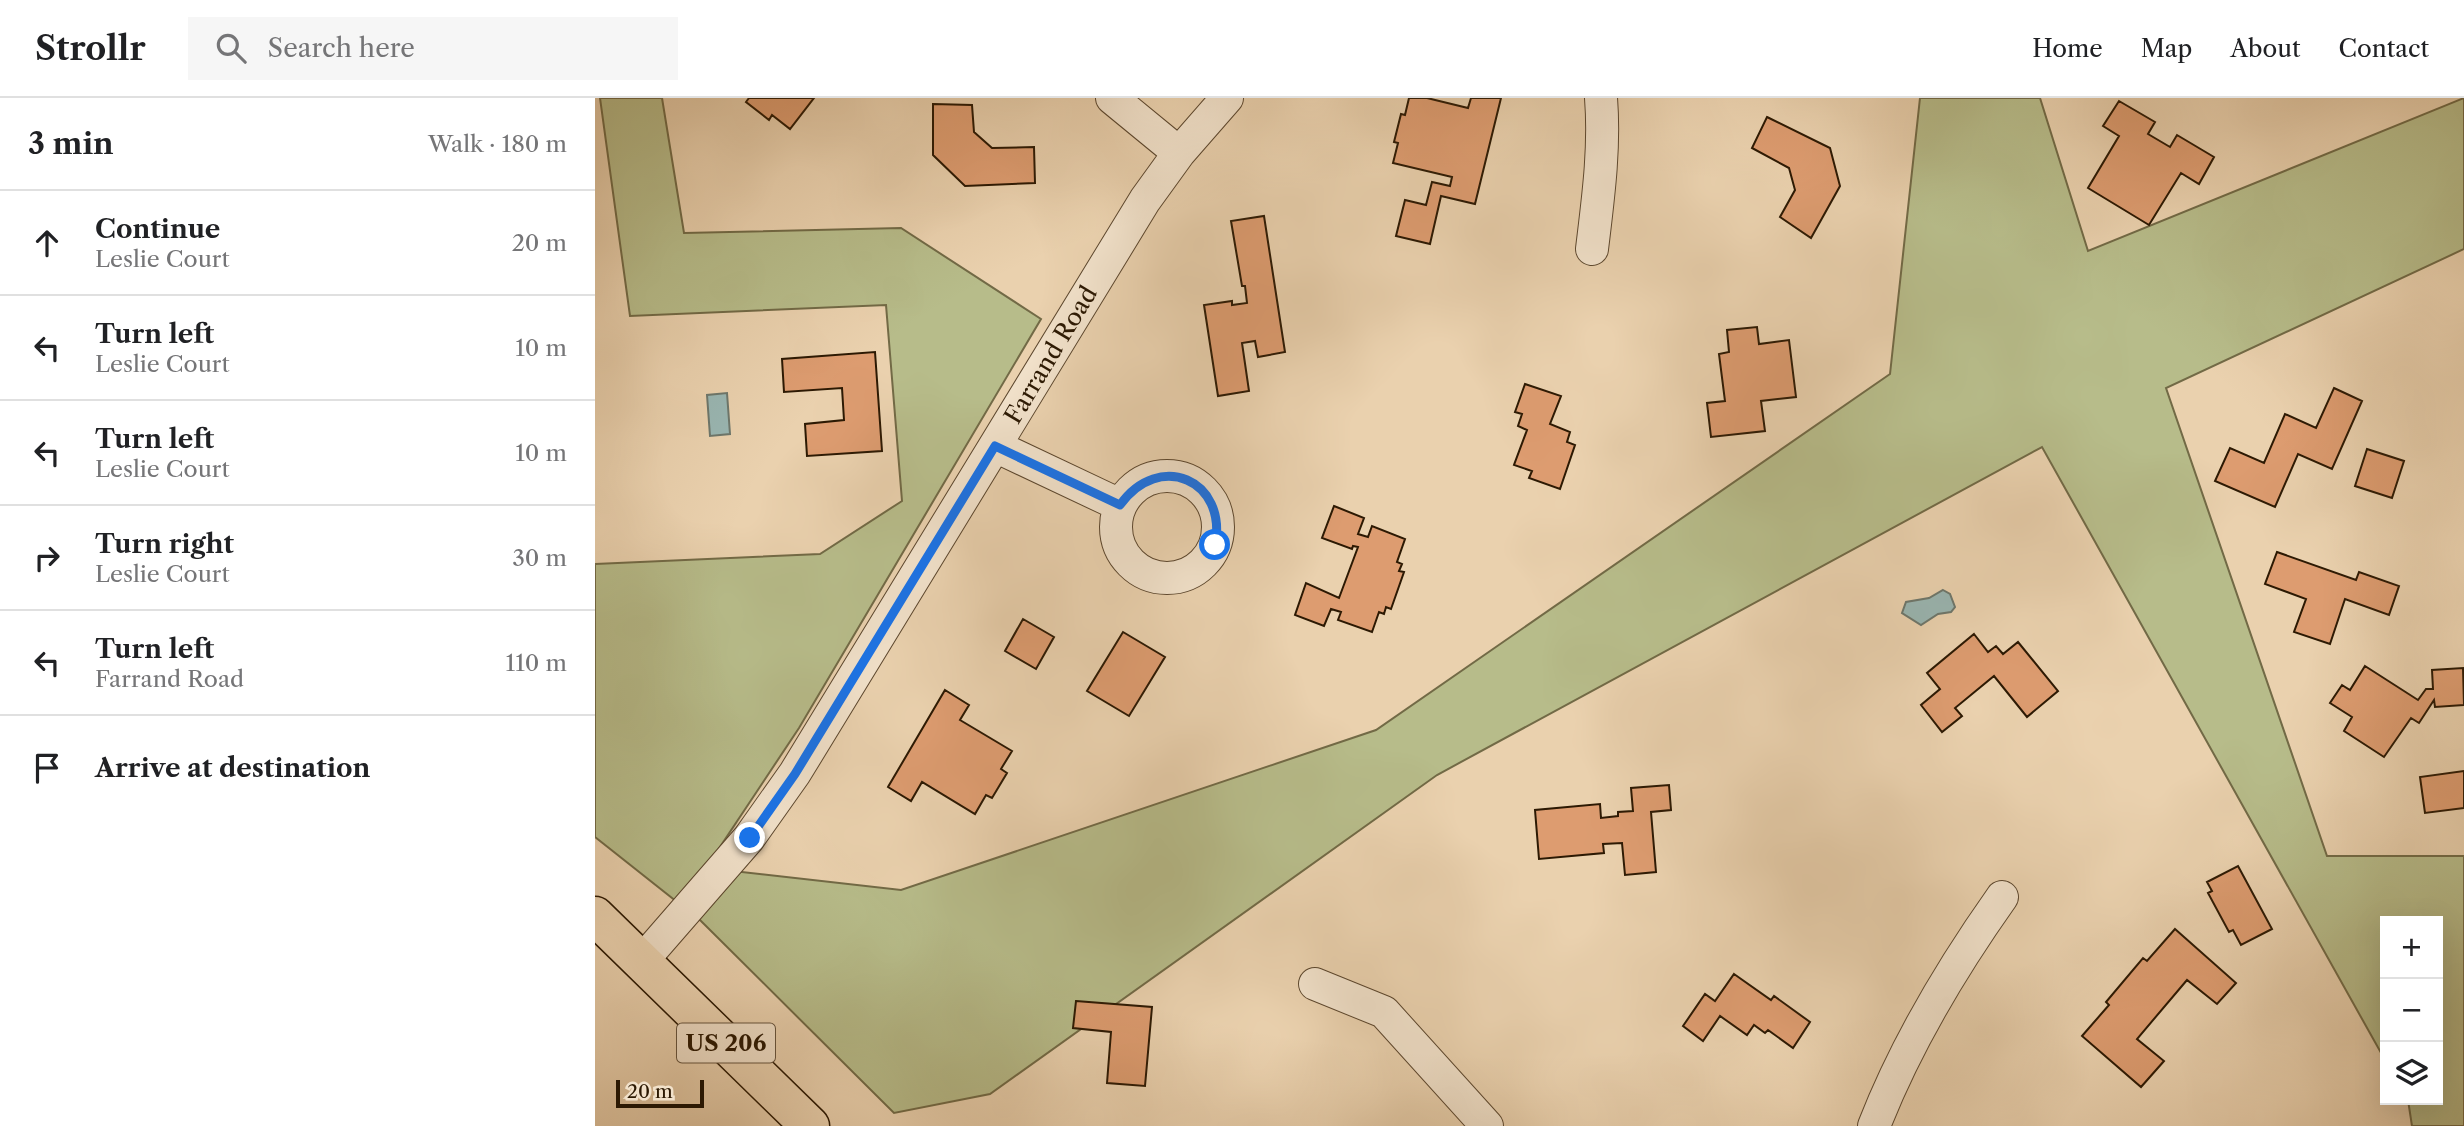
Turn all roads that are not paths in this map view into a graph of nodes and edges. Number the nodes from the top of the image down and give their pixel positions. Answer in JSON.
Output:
{"nodes":[{"id":1,"x":1112,"y":98,"type":"edge"},
{"id":2,"x":1227,"y":98,"type":"edge"},
{"id":3,"x":1601,"y":98,"type":"edge"},
{"id":4,"x":1179,"y":153,"type":"junction"},
{"id":5,"x":1592,"y":249,"type":"dead end"},
{"id":6,"x":995,"y":446,"type":"junction"},
{"id":7,"x":1120,"y":505,"type":"dead end"},
{"id":8,"x":2002,"y":897,"type":"dead end"},
{"id":9,"x":595,"y":916,"type":"edge"},
{"id":10,"x":642,"y":961,"type":"junction"},
{"id":11,"x":1315,"y":984,"type":"dead end"},
{"id":12,"x":810,"y":1126,"type":"edge"},
{"id":13,"x":1487,"y":1126,"type":"edge"},
{"id":14,"x":1874,"y":1126,"type":"edge"}],
"edges":[{"from":1,"to":4,"type":"street"},
{"from":2,"to":4,"type":"street","name":"Farrand Road"},
{"from":3,"to":5,"type":"street"},
{"from":4,"to":6,"type":"street","name":"Farrand Road"},
{"from":6,"to":7,"type":"street"},
{"from":6,"to":10,"type":"street","name":"Farrand Road"},
{"from":8,"to":14,"type":"street"},
{"from":9,"to":10,"type":"highway","number":"US 206"},
{"from":10,"to":12,"type":"highway","number":"US 206"},
{"from":11,"to":13,"type":"street"}]}
